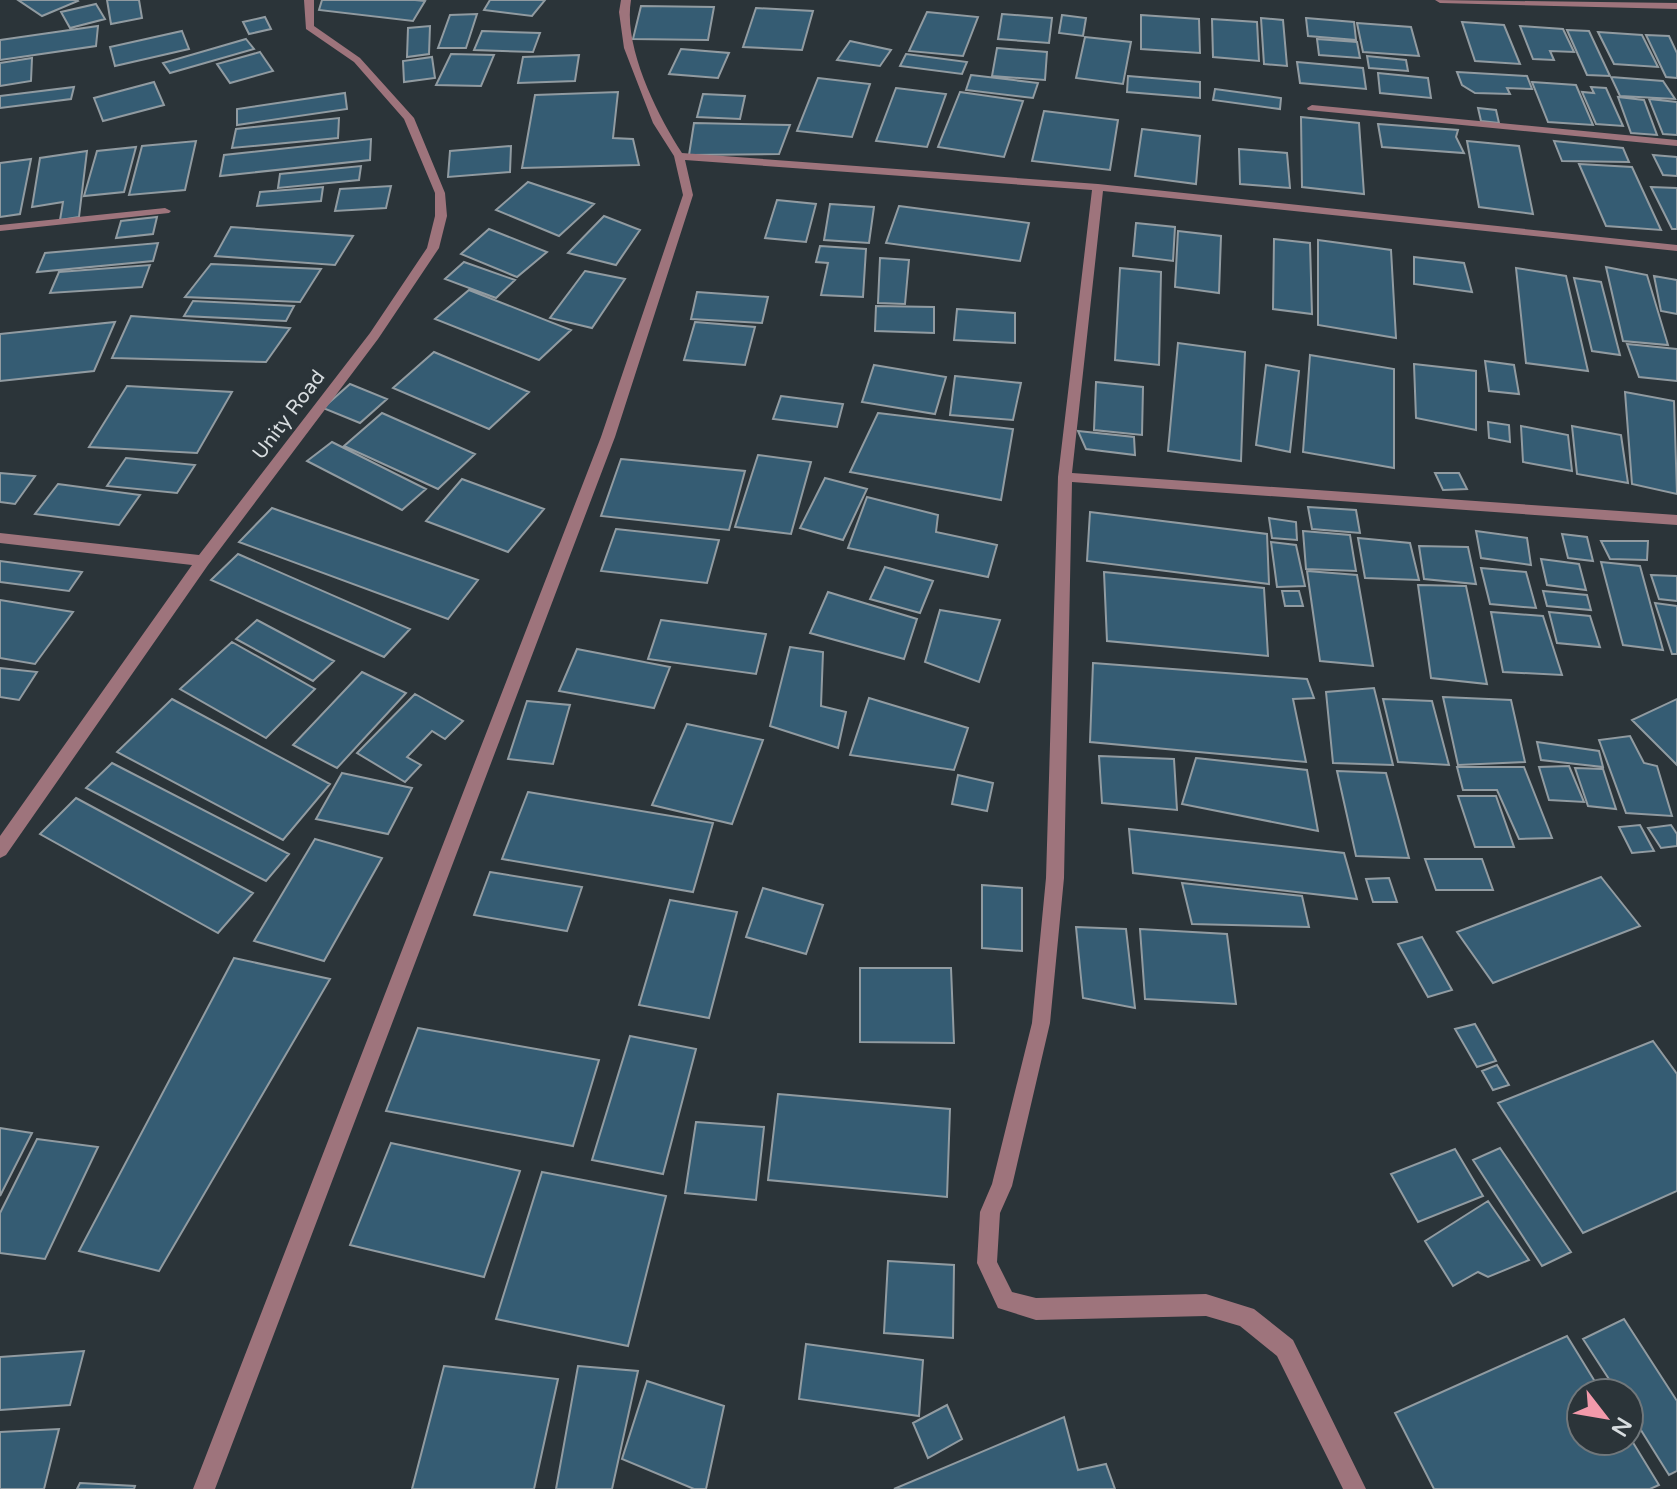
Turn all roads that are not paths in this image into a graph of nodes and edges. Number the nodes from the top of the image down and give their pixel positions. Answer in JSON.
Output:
{"nodes":[{"id":1,"x":309,"y":0,"type":"edge"},
{"id":2,"x":626,"y":0,"type":"edge"},
{"id":3,"x":1440,"y":0,"type":"edge"},
{"id":4,"x":1677,"y":6,"type":"edge"},
{"id":5,"x":1312,"y":108,"type":"dead end"},
{"id":6,"x":1677,"y":143,"type":"edge"},
{"id":7,"x":679,"y":156,"type":"junction"},
{"id":8,"x":1098,"y":187,"type":"junction"},
{"id":9,"x":165,"y":211,"type":"dead end"},
{"id":10,"x":0,"y":228,"type":"edge"},
{"id":11,"x":1677,"y":248,"type":"edge"},
{"id":12,"x":1065,"y":477,"type":"junction"},
{"id":13,"x":1677,"y":520,"type":"edge"},
{"id":14,"x":0,"y":538,"type":"edge"},
{"id":15,"x":203,"y":561,"type":"junction"},
{"id":16,"x":0,"y":850,"type":"edge"},
{"id":17,"x":204,"y":1489,"type":"edge"},
{"id":18,"x":1355,"y":1489,"type":"edge"}],
"edges":[{"from":1,"to":15,"type":"street","name":"Unity Road"},
{"from":2,"to":7,"type":"street"},
{"from":3,"to":4,"type":"street"},
{"from":5,"to":6,"type":"street"},
{"from":7,"to":8,"type":"street"},
{"from":7,"to":17,"type":"street"},
{"from":8,"to":11,"type":"street"},
{"from":8,"to":12,"type":"street"},
{"from":9,"to":10,"type":"street"},
{"from":12,"to":13,"type":"street"},
{"from":12,"to":18,"type":"street"},
{"from":14,"to":15,"type":"street"},
{"from":15,"to":16,"type":"street","name":"Unity Road"}]}
